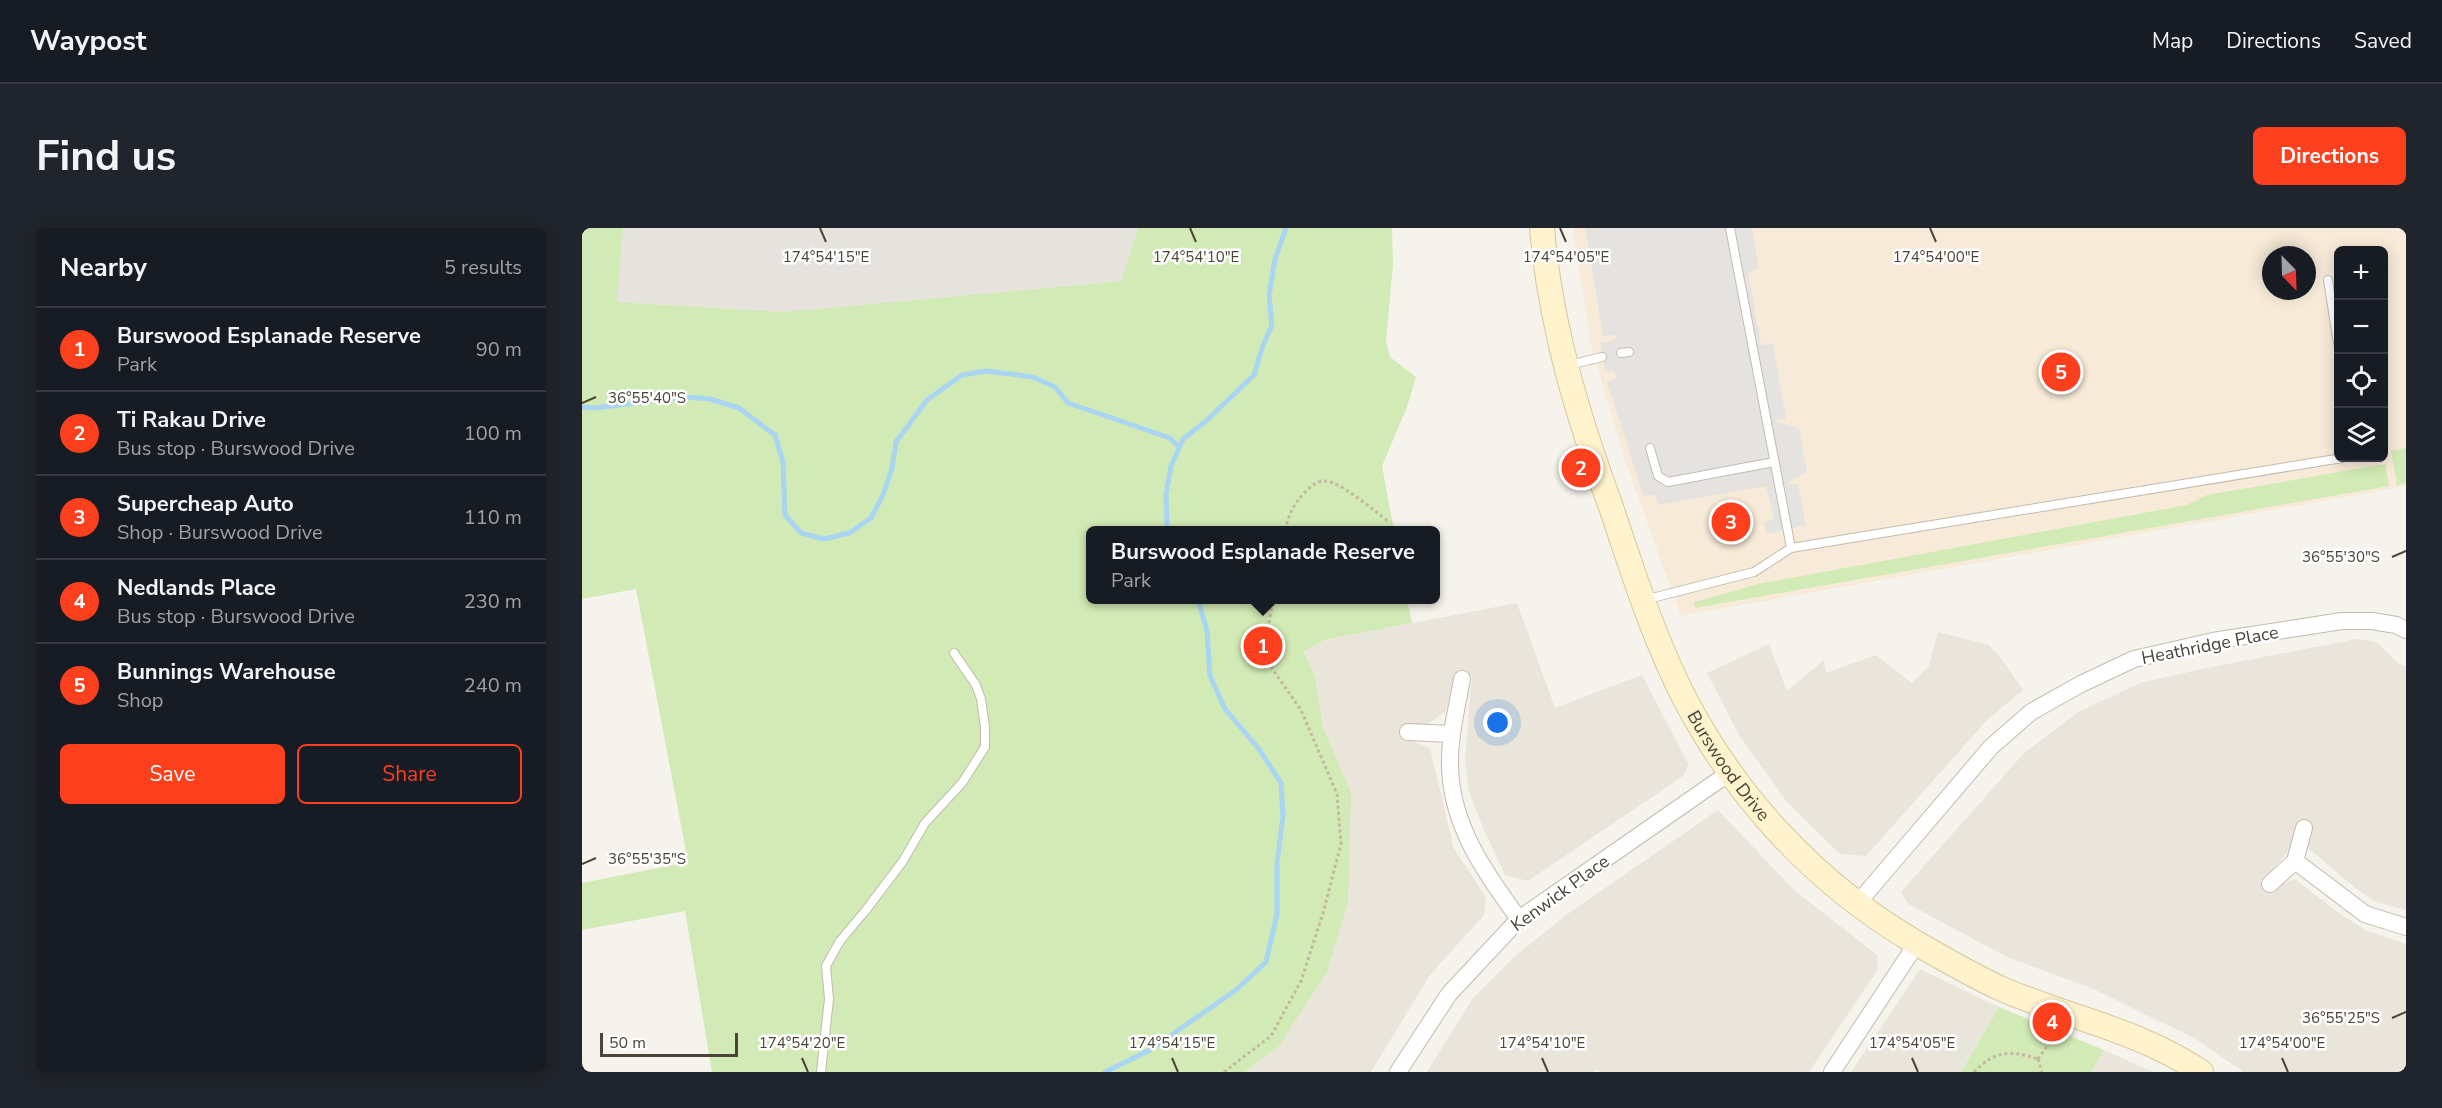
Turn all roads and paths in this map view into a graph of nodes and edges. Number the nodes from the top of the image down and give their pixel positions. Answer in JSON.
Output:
{"nodes":[{"id":1,"x":1542,"y":228,"type":"edge"},
{"id":2,"x":1730,"y":228,"type":"edge"},
{"id":3,"x":2328,"y":280,"type":"dead end"},
{"id":4,"x":2334,"y":317,"type":"edge"},
{"id":5,"x":1602,"y":357,"type":"dead end"},
{"id":6,"x":1566,"y":366,"type":"junction"},
{"id":7,"x":1650,"y":448,"type":"dead end"},
{"id":8,"x":2334,"y":459,"type":"edge"},
{"id":9,"x":1774,"y":462,"type":"junction"},
{"id":10,"x":1388,"y":521,"type":"dead end"},
{"id":11,"x":1286,"y":526,"type":"edge"},
{"id":12,"x":1791,"y":548,"type":"junction"},
{"id":13,"x":1644,"y":600,"type":"junction"},
{"id":14,"x":1272,"y":604,"type":"edge"},
{"id":15,"x":2406,"y":630,"type":"edge"},
{"id":16,"x":954,"y":653,"type":"dead end"},
{"id":17,"x":1462,"y":679,"type":"dead end"},
{"id":18,"x":1408,"y":732,"type":"dead end"},
{"id":19,"x":1451,"y":734,"type":"junction"},
{"id":20,"x":1729,"y":773,"type":"junction"},
{"id":21,"x":2304,"y":828,"type":"dead end"},
{"id":22,"x":2295,"y":861,"type":"junction"},
{"id":23,"x":2270,"y":884,"type":"dead end"},
{"id":24,"x":1857,"y":903,"type":"junction"},
{"id":25,"x":1518,"y":919,"type":"junction"},
{"id":26,"x":2406,"y":927,"type":"edge"},
{"id":27,"x":1917,"y":944,"type":"junction"},
{"id":28,"x":2058,"y":1030,"type":"dead end"},
{"id":29,"x":2038,"y":1059,"type":"junction"},
{"id":30,"x":821,"y":1072,"type":"edge"},
{"id":31,"x":1224,"y":1072,"type":"edge"},
{"id":32,"x":1398,"y":1072,"type":"edge"},
{"id":33,"x":1832,"y":1072,"type":"edge"},
{"id":34,"x":1974,"y":1072,"type":"edge"},
{"id":35,"x":2042,"y":1072,"type":"edge"},
{"id":36,"x":2201,"y":1072,"type":"edge"}],
"edges":[{"from":1,"to":6,"type":"street","name":"Burswood Drive"},
{"from":2,"to":9,"type":"lane"},
{"from":3,"to":4,"type":"lane"},
{"from":5,"to":6,"type":"lane"},
{"from":6,"to":13,"type":"street","name":"Burswood Drive"},
{"from":7,"to":9,"type":"lane"},
{"from":8,"to":12,"type":"lane"},
{"from":9,"to":12,"type":"lane"},
{"from":10,"to":11,"type":"path"},
{"from":12,"to":13,"type":"lane"},
{"from":13,"to":20,"type":"street","name":"Burswood Drive"},
{"from":14,"to":31,"type":"path"},
{"from":15,"to":24,"type":"street","name":"Heathridge Place"},
{"from":16,"to":30,"type":"lane"},
{"from":17,"to":19,"type":"street"},
{"from":18,"to":19,"type":"street"},
{"from":19,"to":25,"type":"street"},
{"from":20,"to":24,"type":"street","name":"Burswood Drive"},
{"from":20,"to":25,"type":"street","name":"Kenwick Place"},
{"from":21,"to":22,"type":"street"},
{"from":22,"to":23,"type":"street"},
{"from":22,"to":26,"type":"street"},
{"from":24,"to":27,"type":"street","name":"Burswood Drive"},
{"from":25,"to":32,"type":"street","name":"Kenwick Place"},
{"from":27,"to":33,"type":"street"},
{"from":27,"to":36,"type":"street","name":"Burswood Drive"},
{"from":28,"to":29,"type":"path"},
{"from":29,"to":34,"type":"path"},
{"from":29,"to":35,"type":"path"}]}
